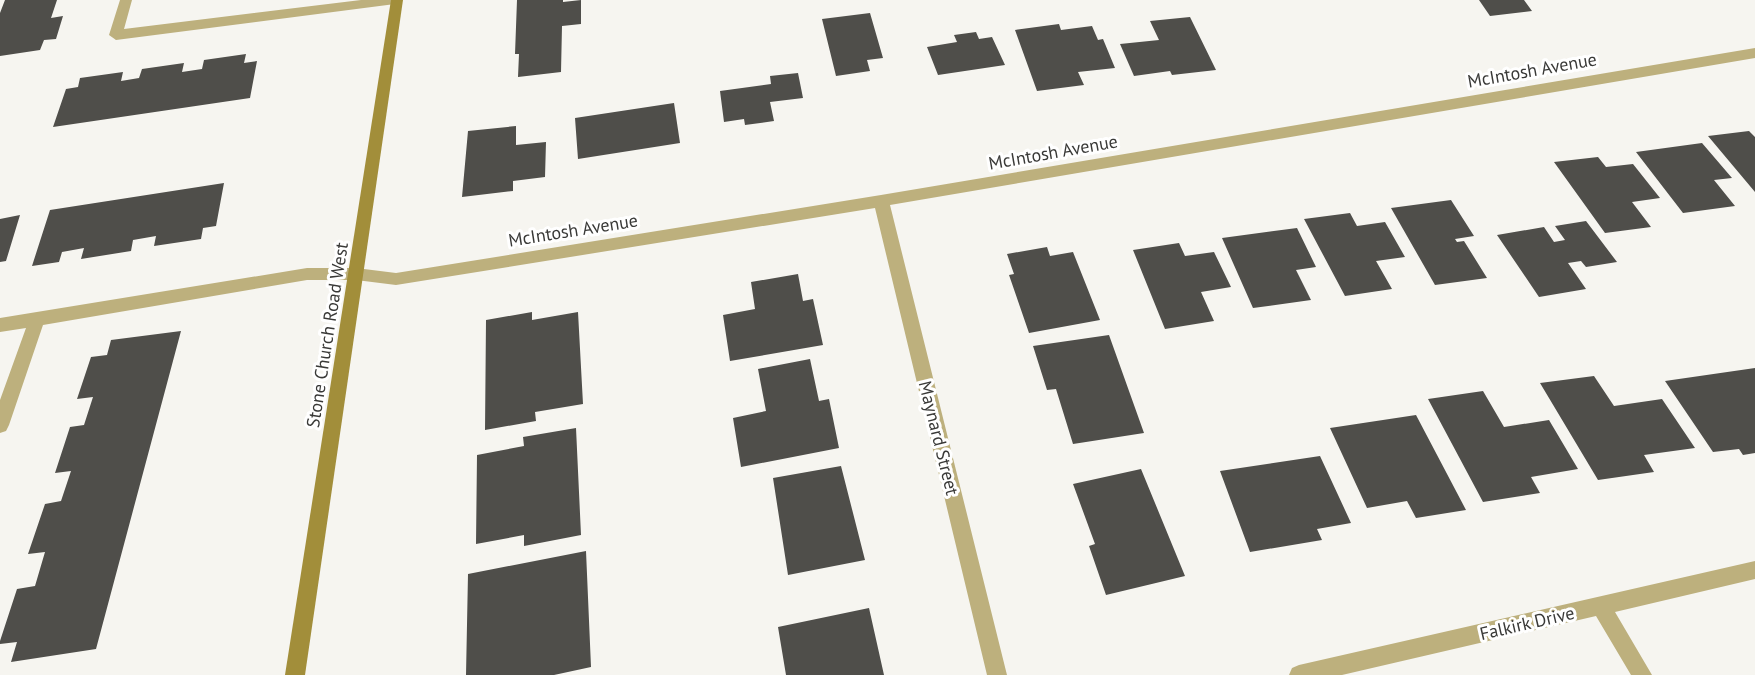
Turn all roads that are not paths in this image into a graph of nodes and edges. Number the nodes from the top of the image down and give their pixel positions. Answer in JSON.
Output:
{"nodes":[{"id":1,"x":126,"y":0,"type":"edge"},
{"id":2,"x":396,"y":0,"type":"edge"},
{"id":3,"x":1755,"y":53,"type":"edge"},
{"id":4,"x":881,"y":201,"type":"junction"},
{"id":5,"x":356,"y":274,"type":"junction"},
{"id":6,"x":37,"y":319,"type":"junction"},
{"id":7,"x":0,"y":325,"type":"edge"},
{"id":8,"x":0,"y":425,"type":"edge"},
{"id":9,"x":1755,"y":570,"type":"edge"},
{"id":10,"x":1601,"y":606,"type":"junction"},
{"id":11,"x":295,"y":675,"type":"edge"},
{"id":12,"x":997,"y":675,"type":"edge"},
{"id":13,"x":1299,"y":675,"type":"edge"},
{"id":14,"x":1642,"y":675,"type":"edge"}],
"edges":[{"from":1,"to":2,"type":"street"},
{"from":2,"to":5,"type":"main road","name":"Stone Church Road West"},
{"from":3,"to":4,"type":"street","name":"McIntosh Avenue"},
{"from":4,"to":5,"type":"street","name":"McIntosh Avenue"},
{"from":4,"to":12,"type":"street","name":"Maynard Street"},
{"from":5,"to":6,"type":"street","name":"McIntosh Avenue"},
{"from":5,"to":11,"type":"main road","name":"Stone Church Road West"},
{"from":6,"to":7,"type":"street","name":"McIntosh Avenue"},
{"from":6,"to":8,"type":"street"},
{"from":9,"to":10,"type":"street","name":"Falkirk Drive"},
{"from":10,"to":13,"type":"street","name":"Falkirk Drive"},
{"from":10,"to":14,"type":"street"}]}
